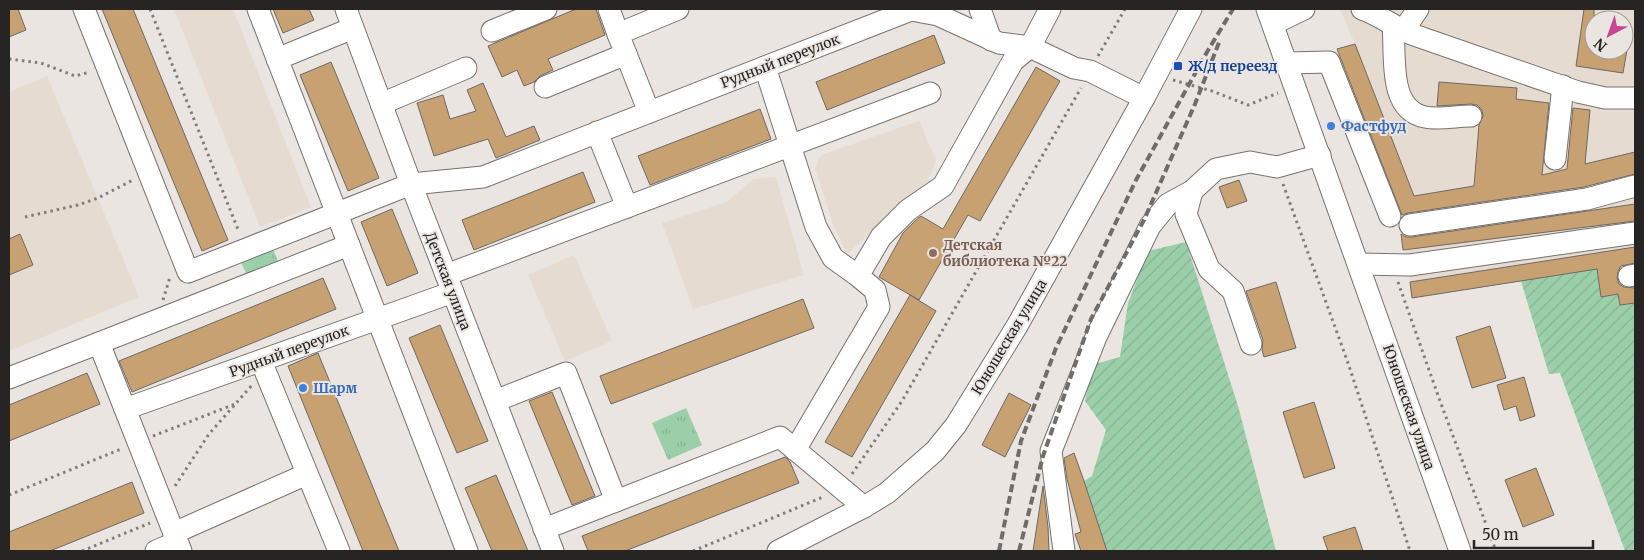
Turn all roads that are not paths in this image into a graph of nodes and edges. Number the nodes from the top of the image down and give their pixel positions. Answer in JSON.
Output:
{"nodes":[{"id":1,"x":84,"y":9,"type":"edge"},
{"id":2,"x":258,"y":9,"type":"edge"},
{"id":3,"x":346,"y":9,"type":"edge"},
{"id":4,"x":546,"y":9,"type":"edge"},
{"id":5,"x":609,"y":9,"type":"edge"},
{"id":6,"x":678,"y":9,"type":"edge"},
{"id":7,"x":980,"y":9,"type":"edge"},
{"id":8,"x":1050,"y":9,"type":"edge"},
{"id":9,"x":1191,"y":9,"type":"edge"},
{"id":10,"x":1304,"y":9,"type":"edge"},
{"id":11,"x":1362,"y":9,"type":"edge"},
{"id":12,"x":1418,"y":9,"type":"edge"},
{"id":13,"x":1270,"y":17,"type":"edge"},
{"id":14,"x":353,"y":28,"type":"junction"},
{"id":15,"x":1398,"y":28,"type":"junction"},
{"id":16,"x":492,"y":31,"type":"dead end"},
{"id":17,"x":618,"y":34,"type":"junction"},
{"id":18,"x":991,"y":40,"type":"junction"},
{"id":19,"x":1030,"y":46,"type":"junction"},
{"id":20,"x":626,"y":54,"type":"junction"},
{"id":21,"x":277,"y":60,"type":"junction"},
{"id":22,"x":1287,"y":63,"type":"junction"},
{"id":23,"x":764,"y":67,"type":"junction"},
{"id":24,"x":466,"y":68,"type":"dead end"},
{"id":25,"x":1562,"y":86,"type":"junction"},
{"id":26,"x":546,"y":87,"type":"dead end"},
{"id":27,"x":930,"y":94,"type":"dead end"},
{"id":28,"x":1144,"y":98,"type":"junction"},
{"id":29,"x":1635,"y":98,"type":"edge"},
{"id":30,"x":381,"y":104,"type":"junction"},
{"id":31,"x":649,"y":112,"type":"junction"},
{"id":32,"x":1471,"y":116,"type":"dead end"},
{"id":33,"x":598,"y":132,"type":"junction"},
{"id":34,"x":790,"y":146,"type":"junction"},
{"id":35,"x":1320,"y":155,"type":"junction"},
{"id":36,"x":1555,"y":159,"type":"dead end"},
{"id":37,"x":411,"y":184,"type":"junction"},
{"id":38,"x":1635,"y":186,"type":"edge"},
{"id":39,"x":1192,"y":191,"type":"junction"},
{"id":40,"x":627,"y":207,"type":"junction"},
{"id":41,"x":337,"y":214,"type":"junction"},
{"id":42,"x":1390,"y":216,"type":"dead end"},
{"id":43,"x":1410,"y":225,"type":"dead end"},
{"id":44,"x":1635,"y":233,"type":"edge"},
{"id":45,"x":349,"y":245,"type":"junction"},
{"id":46,"x":1359,"y":264,"type":"junction"},
{"id":47,"x":858,"y":276,"type":"junction"},
{"id":48,"x":449,"y":284,"type":"junction"},
{"id":49,"x":378,"y":319,"type":"junction"},
{"id":50,"x":99,"y":343,"type":"junction"},
{"id":51,"x":1251,"y":344,"type":"dead end"},
{"id":52,"x":263,"y":366,"type":"junction"},
{"id":53,"x":9,"y":378,"type":"edge"},
{"id":54,"x":495,"y":401,"type":"junction"},
{"id":55,"x":125,"y":409,"type":"junction"},
{"id":56,"x":796,"y":450,"type":"junction"},
{"id":57,"x":307,"y":474,"type":"junction"},
{"id":58,"x":616,"y":501,"type":"junction"},
{"id":59,"x":864,"y":507,"type":"junction"},
{"id":60,"x":544,"y":529,"type":"junction"},
{"id":61,"x":173,"y":530,"type":"edge"},
{"id":62,"x":156,"y":551,"type":"edge"},
{"id":63,"x":339,"y":551,"type":"edge"},
{"id":64,"x":467,"y":551,"type":"edge"},
{"id":65,"x":553,"y":551,"type":"edge"},
{"id":66,"x":782,"y":551,"type":"edge"},
{"id":67,"x":1064,"y":551,"type":"edge"},
{"id":68,"x":1460,"y":551,"type":"edge"}],
"edges":[{"from":1,"to":41,"type":"street","name":"Рудный переулок"},
{"from":2,"to":21,"type":"street"},
{"from":3,"to":14,"type":"street","name":"Детская улица"},
{"from":4,"to":16,"type":"street"},
{"from":5,"to":17,"type":"street"},
{"from":6,"to":17,"type":"street"},
{"from":7,"to":18,"type":"street"},
{"from":8,"to":19,"type":"street"},
{"from":9,"to":28,"type":"street","name":"Юношеская улица"},
{"from":10,"to":13,"type":"street"},
{"from":11,"to":15,"type":"street"},
{"from":12,"to":15,"type":"street"},
{"from":13,"to":22,"type":"street","name":"Юношеская улица"},
{"from":14,"to":21,"type":"street"},
{"from":14,"to":30,"type":"street","name":"Детская улица"},
{"from":15,"to":25,"type":"street"},
{"from":15,"to":32,"type":"street"},
{"from":17,"to":20,"type":"street"},
{"from":18,"to":19,"type":"street","name":"Рудный переулок"},
{"from":18,"to":23,"type":"street","name":"Рудный переулок"},
{"from":19,"to":28,"type":"street","name":"Рудный переулок"},
{"from":19,"to":47,"type":"street"},
{"from":20,"to":26,"type":"street"},
{"from":20,"to":31,"type":"street"},
{"from":21,"to":41,"type":"street"},
{"from":22,"to":35,"type":"street","name":"Юношеская улица"},
{"from":22,"to":42,"type":"street"},
{"from":23,"to":31,"type":"street","name":"Рудный переулок"},
{"from":23,"to":34,"type":"street"},
{"from":24,"to":30,"type":"street"},
{"from":25,"to":29,"type":"street"},
{"from":25,"to":36,"type":"street"},
{"from":27,"to":34,"type":"street","name":"Рудный переулок"},
{"from":28,"to":59,"type":"street","name":"Юношеская улица"},
{"from":30,"to":37,"type":"street","name":"Детская улица"},
{"from":31,"to":33,"type":"street","name":"Рудный переулок"},
{"from":33,"to":37,"type":"street","name":"Рудный переулок"},
{"from":33,"to":40,"type":"street"},
{"from":34,"to":40,"type":"street","name":"Рудный переулок"},
{"from":34,"to":47,"type":"street"},
{"from":35,"to":39,"type":"street"},
{"from":35,"to":46,"type":"street","name":"Юношеская улица"},
{"from":37,"to":41,"type":"street","name":"Рудный переулок"},
{"from":37,"to":48,"type":"street","name":"Детская улица"},
{"from":38,"to":43,"type":"street"},
{"from":39,"to":51,"type":"street"},
{"from":39,"to":67,"type":"street"},
{"from":40,"to":48,"type":"street","name":"Рудный переулок"},
{"from":41,"to":45,"type":"street"},
{"from":44,"to":46,"type":"street"},
{"from":45,"to":49,"type":"street"},
{"from":45,"to":50,"type":"street"},
{"from":46,"to":68,"type":"street","name":"Юношеская улица"},
{"from":47,"to":56,"type":"street"},
{"from":48,"to":49,"type":"street","name":"Рудный переулок"},
{"from":48,"to":54,"type":"street","name":"Детская улица"},
{"from":49,"to":52,"type":"street","name":"Рудный переулок"},
{"from":49,"to":64,"type":"street"},
{"from":50,"to":53,"type":"street"},
{"from":50,"to":55,"type":"street"},
{"from":52,"to":55,"type":"street","name":"Рудный переулок"},
{"from":52,"to":57,"type":"street"},
{"from":54,"to":58,"type":"street"},
{"from":54,"to":60,"type":"street","name":"Детская улица"},
{"from":55,"to":61,"type":"street"},
{"from":56,"to":58,"type":"street"},
{"from":56,"to":59,"type":"street"},
{"from":57,"to":61,"type":"street"},
{"from":57,"to":63,"type":"street"},
{"from":58,"to":60,"type":"street"},
{"from":59,"to":66,"type":"street"},
{"from":60,"to":65,"type":"street","name":"Детская улица"},
{"from":61,"to":62,"type":"street"}]}
